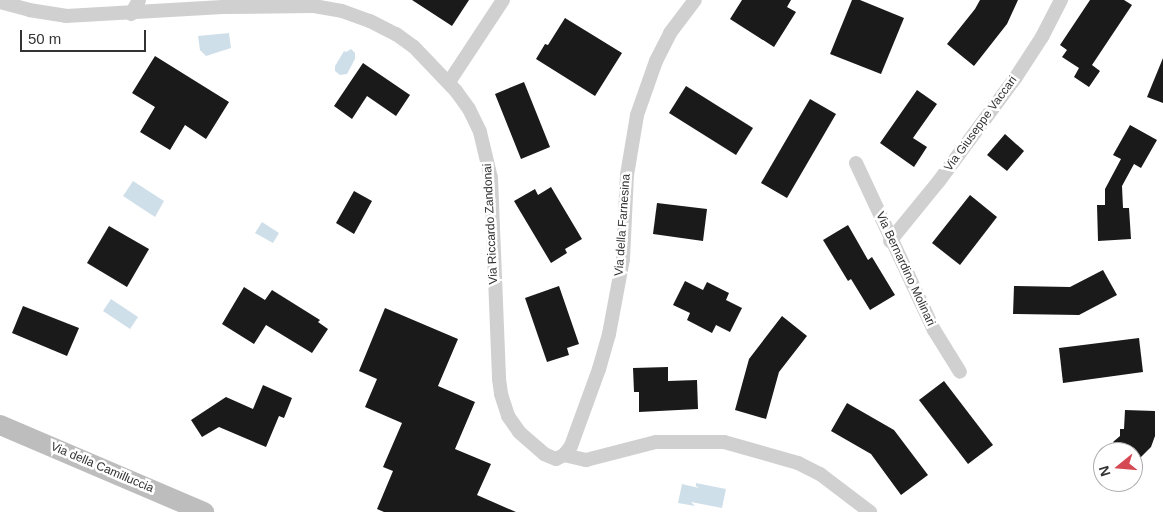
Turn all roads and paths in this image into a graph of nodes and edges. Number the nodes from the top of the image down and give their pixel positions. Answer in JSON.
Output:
{"nodes":[{"id":1,"x":139,"y":0,"type":"edge"},
{"id":2,"x":503,"y":0,"type":"edge"},
{"id":3,"x":695,"y":0,"type":"edge"},
{"id":4,"x":1061,"y":0,"type":"edge"},
{"id":5,"x":0,"y":2,"type":"edge"},
{"id":6,"x":131,"y":14,"type":"junction"},
{"id":7,"x":449,"y":82,"type":"junction"},
{"id":8,"x":856,"y":163,"type":"dead end"},
{"id":9,"x":890,"y":241,"type":"junction"},
{"id":10,"x":960,"y":372,"type":"dead end"},
{"id":11,"x":0,"y":425,"type":"edge"},
{"id":12,"x":564,"y":456,"type":"junction"},
{"id":13,"x":204,"y":512,"type":"edge"},
{"id":14,"x":870,"y":512,"type":"edge"}],
"edges":[{"from":1,"to":6,"type":"street"},
{"from":2,"to":7,"type":"street"},
{"from":3,"to":12,"type":"street","name":"Via della Farnesina"},
{"from":4,"to":9,"type":"street","name":"Via Giuseppe Vaccari"},
{"from":5,"to":6,"type":"street","name":"Via Riccardo Zandonai"},
{"from":6,"to":7,"type":"street","name":"Via Riccardo Zandonai"},
{"from":7,"to":12,"type":"street","name":"Via Riccardo Zandonai"},
{"from":8,"to":9,"type":"street","name":"Via Bernardino Molinari"},
{"from":9,"to":10,"type":"street","name":"Via Bernardino Molinari"},
{"from":11,"to":13,"type":"main road","name":"Via della Camilluccia"},
{"from":12,"to":14,"type":"street"}]}
